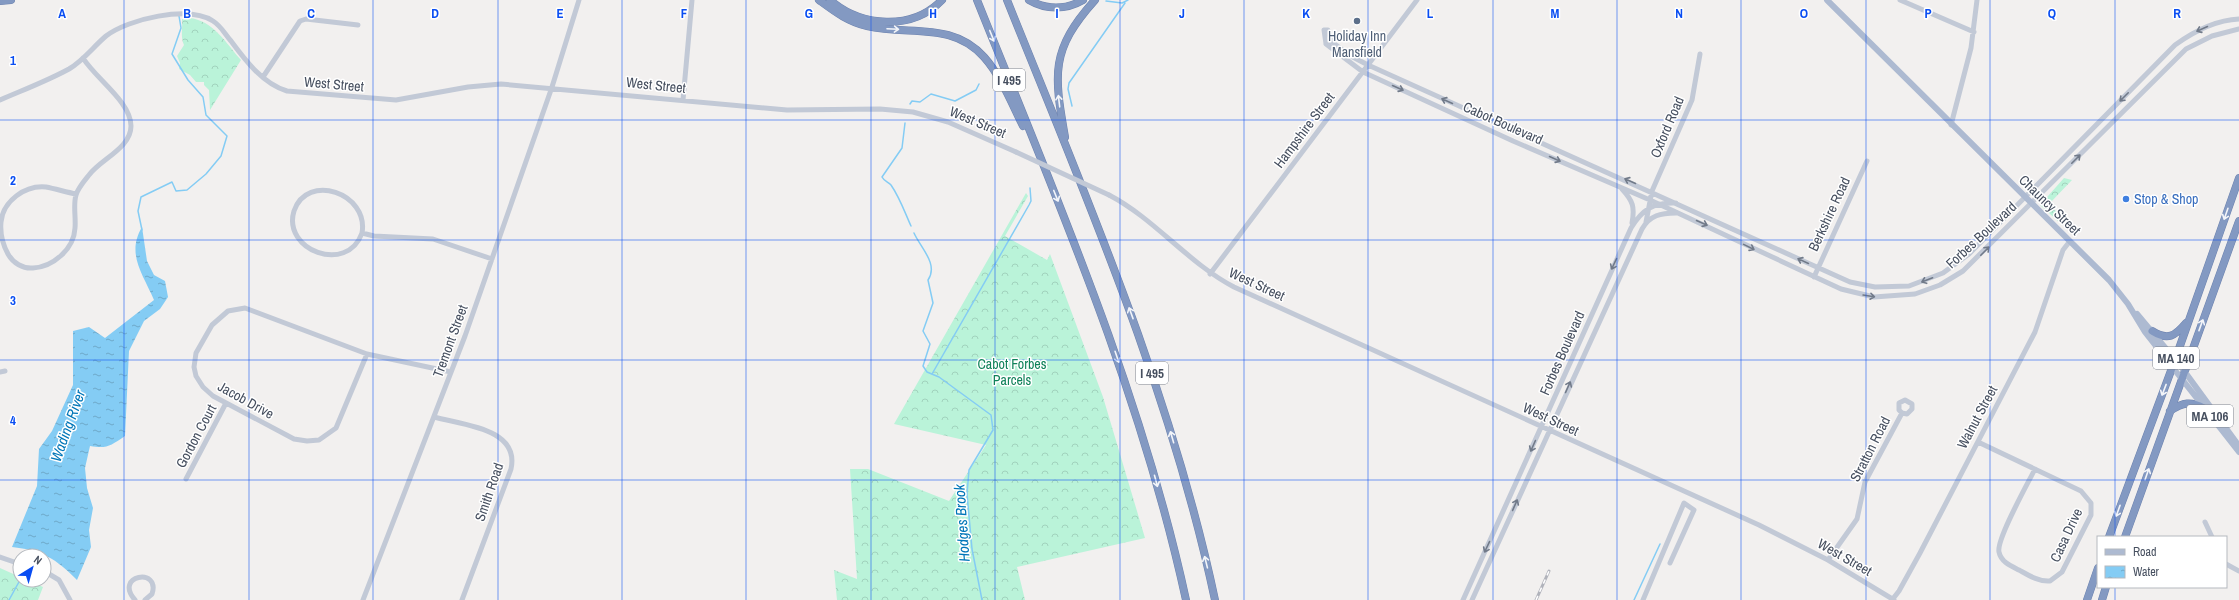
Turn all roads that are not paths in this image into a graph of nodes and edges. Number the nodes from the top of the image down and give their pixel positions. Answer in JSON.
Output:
{"nodes":[{"id":1,"x":11,"y":0,"type":"edge"},
{"id":2,"x":579,"y":0,"type":"edge"},
{"id":3,"x":692,"y":0,"type":"edge"},
{"id":4,"x":819,"y":0,"type":"edge"},
{"id":5,"x":830,"y":0,"type":"edge"},
{"id":6,"x":942,"y":0,"type":"edge"},
{"id":7,"x":978,"y":0,"type":"edge"},
{"id":8,"x":1007,"y":0,"type":"edge"},
{"id":9,"x":1029,"y":0,"type":"edge"},
{"id":10,"x":1083,"y":0,"type":"edge"},
{"id":11,"x":1096,"y":0,"type":"edge"},
{"id":12,"x":1417,"y":0,"type":"edge"},
{"id":13,"x":1827,"y":0,"type":"edge"},
{"id":14,"x":1900,"y":0,"type":"edge"},
{"id":15,"x":1977,"y":0,"type":"edge"},
{"id":16,"x":0,"y":1,"type":"edge"},
{"id":17,"x":2239,"y":19,"type":"edge"},
{"id":18,"x":358,"y":25,"type":"dead end"},
{"id":19,"x":2239,"y":29,"type":"edge"},
{"id":20,"x":1974,"y":32,"type":"junction"},
{"id":21,"x":1332,"y":42,"type":"junction"},
{"id":22,"x":1326,"y":44,"type":"junction"},
{"id":23,"x":1700,"y":54,"type":"dead end"},
{"id":24,"x":84,"y":58,"type":"junction"},
{"id":25,"x":1368,"y":65,"type":"junction"},
{"id":26,"x":1363,"y":72,"type":"junction"},
{"id":27,"x":263,"y":77,"type":"junction"},
{"id":28,"x":552,"y":87,"type":"junction"},
{"id":29,"x":0,"y":100,"type":"edge"},
{"id":30,"x":683,"y":100,"type":"junction"},
{"id":31,"x":1951,"y":125,"type":"junction"},
{"id":32,"x":1068,"y":153,"type":"junction"},
{"id":33,"x":1041,"y":160,"type":"junction"},
{"id":34,"x":1867,"y":161,"type":"dead end"},
{"id":35,"x":2239,"y":178,"type":"edge"},
{"id":36,"x":1620,"y":187,"type":"junction"},
{"id":37,"x":1652,"y":191,"type":"junction"},
{"id":38,"x":76,"y":194,"type":"junction"},
{"id":39,"x":2025,"y":198,"type":"junction"},
{"id":40,"x":1650,"y":200,"type":"junction"},
{"id":41,"x":1679,"y":203,"type":"junction"},
{"id":42,"x":1658,"y":204,"type":"junction"},
{"id":43,"x":2031,"y":204,"type":"junction"},
{"id":44,"x":1649,"y":207,"type":"junction"},
{"id":45,"x":1678,"y":213,"type":"junction"},
{"id":46,"x":2239,"y":221,"type":"edge"},
{"id":47,"x":1646,"y":222,"type":"junction"},
{"id":48,"x":1631,"y":228,"type":"junction"},
{"id":49,"x":362,"y":233,"type":"junction"},
{"id":50,"x":2070,"y":241,"type":"junction"},
{"id":51,"x":492,"y":259,"type":"junction"},
{"id":52,"x":1818,"y":268,"type":"junction"},
{"id":53,"x":1210,"y":274,"type":"junction"},
{"id":54,"x":1814,"y":277,"type":"junction"},
{"id":55,"x":2128,"y":304,"type":"junction"},
{"id":56,"x":2189,"y":320,"type":"junction"},
{"id":57,"x":2152,"y":331,"type":"junction"},
{"id":58,"x":367,"y":354,"type":"junction"},
{"id":59,"x":2175,"y":360,"type":"junction"},
{"id":60,"x":2172,"y":368,"type":"junction"},
{"id":61,"x":451,"y":372,"type":"junction"},
{"id":62,"x":2184,"y":372,"type":"junction"},
{"id":63,"x":2182,"y":380,"type":"junction"},
{"id":64,"x":226,"y":403,"type":"junction"},
{"id":65,"x":2204,"y":408,"type":"junction"},
{"id":66,"x":2170,"y":411,"type":"junction"},
{"id":67,"x":1902,"y":413,"type":"dead end"},
{"id":68,"x":434,"y":417,"type":"junction"},
{"id":69,"x":1542,"y":428,"type":"junction"},
{"id":70,"x":1548,"y":430,"type":"junction"},
{"id":71,"x":1978,"y":442,"type":"junction"},
{"id":72,"x":2239,"y":446,"type":"edge"},
{"id":73,"x":2239,"y":452,"type":"edge"},
{"id":74,"x":2035,"y":469,"type":"junction"},
{"id":75,"x":186,"y":479,"type":"dead end"},
{"id":76,"x":1688,"y":493,"type":"junction"},
{"id":77,"x":1684,"y":503,"type":"junction"},
{"id":78,"x":2205,"y":522,"type":"dead end"},
{"id":79,"x":2109,"y":536,"type":"edge"},
{"id":80,"x":2125,"y":536,"type":"edge"},
{"id":81,"x":2212,"y":536,"type":"edge"},
{"id":82,"x":0,"y":557,"type":"edge"},
{"id":83,"x":1828,"y":560,"type":"junction"},
{"id":84,"x":12,"y":561,"type":"edge"},
{"id":85,"x":1670,"y":564,"type":"dead end"},
{"id":86,"x":2227,"y":565,"type":"edge"},
{"id":87,"x":2097,"y":571,"type":"edge"},
{"id":88,"x":2239,"y":571,"type":"edge"},
{"id":89,"x":52,"y":576,"type":"edge"},
{"id":90,"x":2106,"y":588,"type":"edge"},
{"id":91,"x":70,"y":600,"type":"edge"},
{"id":92,"x":135,"y":600,"type":"edge"},
{"id":93,"x":145,"y":600,"type":"edge"},
{"id":94,"x":363,"y":600,"type":"edge"},
{"id":95,"x":462,"y":600,"type":"edge"},
{"id":96,"x":1186,"y":600,"type":"edge"},
{"id":97,"x":1215,"y":600,"type":"edge"},
{"id":98,"x":1463,"y":600,"type":"edge"},
{"id":99,"x":1472,"y":600,"type":"edge"},
{"id":100,"x":1643,"y":600,"type":"edge"},
{"id":101,"x":1893,"y":600,"type":"edge"},
{"id":102,"x":2087,"y":600,"type":"edge"},
{"id":103,"x":2102,"y":600,"type":"edge"}],
"edges":[{"from":1,"to":16,"type":"highway"},
{"from":2,"to":28,"type":"street","name":"Tremont Street"},
{"from":3,"to":30,"type":"street"},
{"from":4,"to":33,"type":"highway","one_way":true},
{"from":5,"to":6,"type":"highway"},
{"from":7,"to":33,"type":"highway","number":"I 495","one_way":true},
{"from":8,"to":32,"type":"highway","number":"I 495"},
{"from":9,"to":10,"type":"highway"},
{"from":32,"to":11,"type":"highway","one_way":true},
{"from":12,"to":25,"type":"street","name":"Hampshire Street"},
{"from":13,"to":31,"type":"main road","name":"Chauncy Street","number":"MA 106"},
{"from":14,"to":20,"type":"street"},
{"from":15,"to":20,"type":"street"},
{"from":17,"to":39,"type":"street","name":"Forbes Boulevard","one_way":true},
{"from":18,"to":27,"type":"street"},
{"from":43,"to":19,"type":"street","name":"Forbes Boulevard","one_way":true},
{"from":20,"to":31,"type":"street"},
{"from":21,"to":22,"type":"street"},
{"from":21,"to":22,"type":"street","name":"Cabot Boulevard"},
{"from":21,"to":25,"type":"street","name":"Cabot Boulevard"},
{"from":22,"to":26,"type":"street","name":"Cabot Boulevard"},
{"from":23,"to":37,"type":"street","name":"Oxford Road"},
{"from":24,"to":27,"type":"street","name":"West Street"},
{"from":24,"to":29,"type":"street","name":"West Street"},
{"from":24,"to":38,"type":"street"},
{"from":25,"to":26,"type":"street","name":"Hampshire Street"},
{"from":37,"to":25,"type":"street","name":"Cabot Boulevard","one_way":true},
{"from":26,"to":36,"type":"street","name":"Cabot Boulevard","one_way":true},
{"from":26,"to":53,"type":"street","name":"Hampshire Street"},
{"from":27,"to":28,"type":"street","name":"West Street"},
{"from":28,"to":30,"type":"street","name":"West Street"},
{"from":28,"to":51,"type":"street","name":"Tremont Street"},
{"from":30,"to":53,"type":"street","name":"West Street","bridge":true},
{"from":31,"to":39,"type":"main road","name":"Chauncy Street","number":"MA 106"},
{"from":97,"to":32,"type":"highway","number":"I 495","one_way":true},
{"from":33,"to":96,"type":"highway","number":"I 495","one_way":true},
{"from":34,"to":52,"type":"street","name":"Berkshire Road"},
{"from":35,"to":56,"type":"highway","number":"MA 140","one_way":true},
{"from":36,"to":40,"type":"street","name":"Cabot Boulevard"},
{"from":36,"to":48,"type":"street"},
{"from":37,"to":40,"type":"street","name":"Oxford Road"},
{"from":37,"to":41,"type":"street","name":"Cabot Boulevard"},
{"from":38,"to":38,"type":"street"},
{"from":39,"to":43,"type":"main road","name":"Chauncy Street","number":"MA 106"},
{"from":39,"to":52,"type":"street","name":"Forbes Boulevard","one_way":true},
{"from":40,"to":42,"type":"street","name":"Cabot Boulevard"},
{"from":40,"to":44,"type":"street","name":"Oxford Road"},
{"from":41,"to":42,"type":"street","name":"Forbes Boulevard"},
{"from":52,"to":41,"type":"street","name":"Forbes Boulevard","one_way":true},
{"from":42,"to":44,"type":"street","name":"Forbes Boulevard"},
{"from":42,"to":45,"type":"street","name":"Cabot Boulevard"},
{"from":43,"to":50,"type":"main road","name":"Chauncy Street","number":"MA 106"},
{"from":54,"to":43,"type":"street","name":"Forbes Boulevard","one_way":true},
{"from":44,"to":47,"type":"street","name":"Forbes Boulevard"},
{"from":44,"to":48,"type":"street","name":"Forbes Boulevard"},
{"from":45,"to":47,"type":"street","name":"Forbes Boulevard"},
{"from":45,"to":54,"type":"street","name":"Forbes Boulevard","one_way":true},
{"from":62,"to":46,"type":"highway","number":"MA 140","one_way":true},
{"from":70,"to":47,"type":"street","name":"Forbes Boulevard","one_way":true},
{"from":48,"to":69,"type":"street","name":"Forbes Boulevard","one_way":true},
{"from":49,"to":49,"type":"street"},
{"from":49,"to":51,"type":"street"},
{"from":50,"to":55,"type":"main road","name":"Chauncy Street","number":"MA 106"},
{"from":50,"to":71,"type":"street","name":"Walnut Street"},
{"from":51,"to":61,"type":"street","name":"Tremont Street"},
{"from":52,"to":54,"type":"street","name":"Berkshire Road"},
{"from":53,"to":69,"type":"street","name":"West Street"},
{"from":55,"to":57,"type":"main road","name":"Chauncy Street","number":"MA 106"},
{"from":55,"to":60,"type":"main road","name":"Chauncy Street","number":"MA 106"},
{"from":56,"to":57,"type":"highway"},
{"from":56,"to":59,"type":"highway","number":"MA 140"},
{"from":57,"to":59,"type":"main road","name":"Chauncy Street","number":"MA 106"},
{"from":58,"to":61,"type":"street","name":"Jacob Drive"},
{"from":58,"to":64,"type":"street","name":"Jacob Drive"},
{"from":58,"to":64,"type":"street","name":"Jacob Drive"},
{"from":59,"to":60,"type":"highway","number":"MA 140"},
{"from":59,"to":62,"type":"main road","name":"Chauncy Street","number":"MA 106"},
{"from":60,"to":63,"type":"main road","name":"Chauncy Street","number":"MA 106"},
{"from":60,"to":79,"type":"highway","number":"MA 140","one_way":true},
{"from":61,"to":68,"type":"street","name":"Tremont Street"},
{"from":62,"to":63,"type":"highway","number":"MA 140"},
{"from":62,"to":72,"type":"main road","name":"Chauncy Street","number":"MA 106"},
{"from":63,"to":65,"type":"main road","name":"Chauncy Street","number":"MA 106"},
{"from":63,"to":66,"type":"highway","number":"MA 140"},
{"from":64,"to":75,"type":"street","name":"Gordon Court"},
{"from":65,"to":66,"type":"highway"},
{"from":65,"to":73,"type":"main road","name":"Chauncy Street","number":"MA 106"},
{"from":80,"to":66,"type":"highway","number":"MA 140","one_way":true},
{"from":67,"to":83,"type":"street","name":"Stratton Road"},
{"from":68,"to":94,"type":"street","name":"Tremont Street"},
{"from":68,"to":95,"type":"street","name":"Smith Road"},
{"from":69,"to":70,"type":"street","name":"West Street"},
{"from":69,"to":98,"type":"street","name":"Forbes Boulevard","one_way":true},
{"from":70,"to":76,"type":"street","name":"West Street"},
{"from":99,"to":70,"type":"street","name":"Forbes Boulevard","one_way":true},
{"from":71,"to":74,"type":"street","name":"Casa Drive"},
{"from":71,"to":101,"type":"street","name":"Walnut Street"},
{"from":74,"to":74,"type":"street","name":"Casa Drive"},
{"from":76,"to":77,"type":"street"},
{"from":76,"to":83,"type":"street","name":"West Street"},
{"from":77,"to":85,"type":"street"},
{"from":77,"to":100,"type":"street"},
{"from":78,"to":81,"type":"street"},
{"from":82,"to":84,"type":"street"},
{"from":83,"to":101,"type":"street","name":"West Street"},
{"from":86,"to":88,"type":"street"},
{"from":87,"to":102,"type":"highway"},
{"from":89,"to":91,"type":"street"},
{"from":90,"to":103,"type":"highway"},
{"from":92,"to":93,"type":"street"}]}
